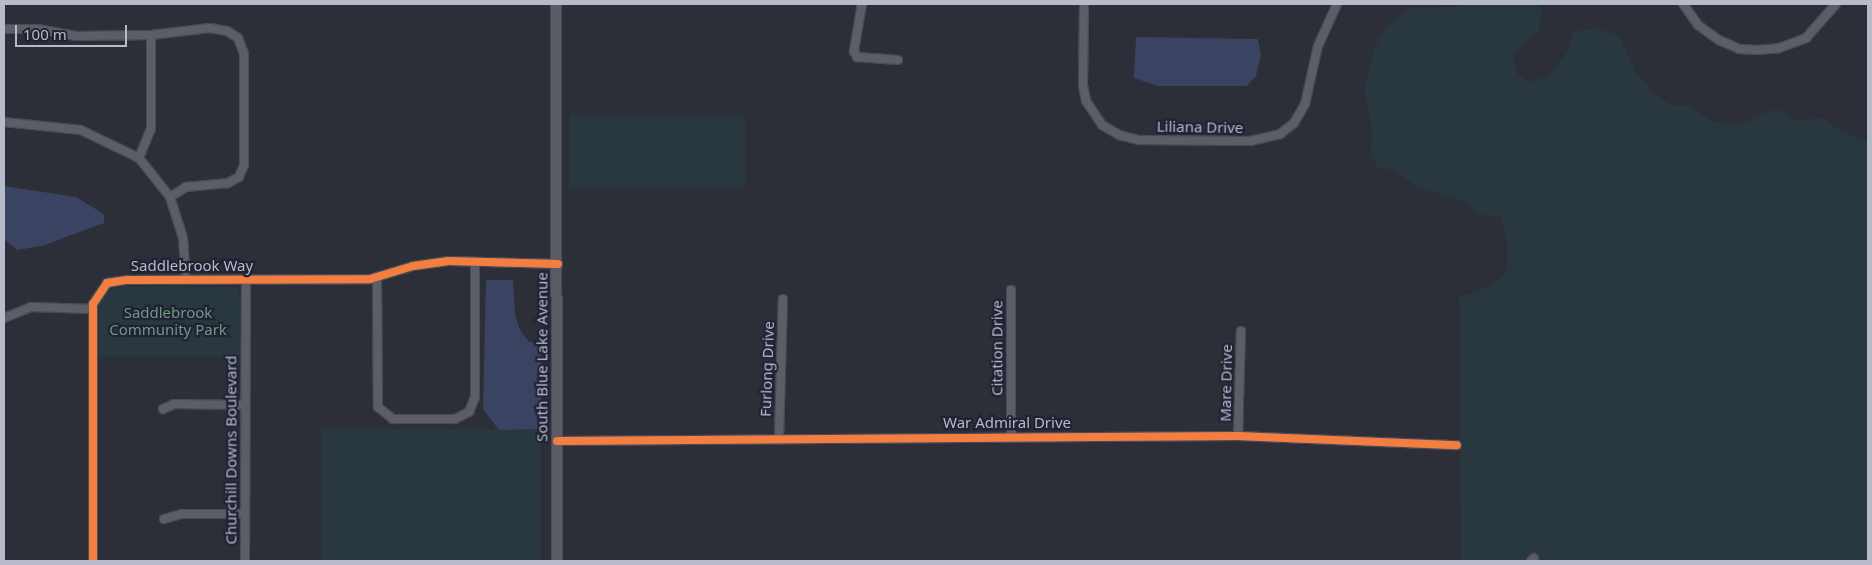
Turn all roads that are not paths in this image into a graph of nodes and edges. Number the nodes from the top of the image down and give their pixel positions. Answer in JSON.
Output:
{"nodes":[{"id":1,"x":556,"y":4,"type":"edge"},
{"id":2,"x":862,"y":4,"type":"edge"},
{"id":3,"x":1084,"y":4,"type":"edge"},
{"id":4,"x":1337,"y":4,"type":"edge"},
{"id":5,"x":1683,"y":4,"type":"edge"},
{"id":6,"x":1836,"y":4,"type":"edge"},
{"id":7,"x":4,"y":29,"type":"edge"},
{"id":8,"x":151,"y":35,"type":"junction"},
{"id":9,"x":898,"y":60,"type":"dead end"},
{"id":10,"x":4,"y":122,"type":"edge"},
{"id":11,"x":139,"y":158,"type":"junction"},
{"id":12,"x":170,"y":197,"type":"junction"},
{"id":13,"x":475,"y":262,"type":"junction"},
{"id":14,"x":558,"y":264,"type":"junction"},
{"id":15,"x":377,"y":277,"type":"junction"},
{"id":16,"x":186,"y":280,"type":"junction"},
{"id":17,"x":246,"y":280,"type":"junction"},
{"id":18,"x":1011,"y":290,"type":"dead end"},
{"id":19,"x":783,"y":299,"type":"dead end"},
{"id":20,"x":93,"y":309,"type":"junction"},
{"id":21,"x":4,"y":318,"type":"edge"},
{"id":22,"x":1241,"y":331,"type":"dead end"},
{"id":23,"x":245,"y":405,"type":"junction"},
{"id":24,"x":163,"y":409,"type":"dead end"},
{"id":25,"x":1011,"y":436,"type":"junction"},
{"id":26,"x":1238,"y":436,"type":"junction"},
{"id":27,"x":779,"y":438,"type":"junction"},
{"id":28,"x":557,"y":441,"type":"junction"},
{"id":29,"x":1457,"y":445,"type":"dead end"},
{"id":30,"x":244,"y":514,"type":"junction"},
{"id":31,"x":164,"y":519,"type":"dead end"},
{"id":32,"x":92,"y":561,"type":"edge"},
{"id":33,"x":245,"y":561,"type":"edge"},
{"id":34,"x":558,"y":561,"type":"edge"}],
"edges":[{"from":1,"to":14,"type":"main road","name":"South Blue Lake Avenue"},
{"from":2,"to":9,"type":"street"},
{"from":3,"to":4,"type":"street","name":"Liliana Drive"},
{"from":5,"to":6,"type":"street"},
{"from":7,"to":8,"type":"street"},
{"from":8,"to":11,"type":"street"},
{"from":8,"to":12,"type":"street"},
{"from":10,"to":11,"type":"street"},
{"from":11,"to":12,"type":"street"},
{"from":12,"to":16,"type":"street"},
{"from":13,"to":14,"type":"street","name":"Saddlebrook Way"},
{"from":13,"to":15,"type":"street","name":"Saddlebrook Way"},
{"from":13,"to":15,"type":"street"},
{"from":14,"to":28,"type":"main road","name":"South Blue Lake Avenue"},
{"from":15,"to":17,"type":"street","name":"Saddlebrook Way"},
{"from":16,"to":17,"type":"street","name":"Saddlebrook Way"},
{"from":16,"to":20,"type":"street","name":"Saddlebrook Way"},
{"from":17,"to":23,"type":"street","name":"Churchill Downs Boulevard"},
{"from":18,"to":25,"type":"street","name":"Citation Drive"},
{"from":19,"to":27,"type":"street","name":"Furlong Drive"},
{"from":20,"to":21,"type":"street"},
{"from":20,"to":32,"type":"street","name":"Saddlebrook Way"},
{"from":22,"to":26,"type":"street","name":"Mare Drive"},
{"from":23,"to":24,"type":"street"},
{"from":23,"to":30,"type":"street","name":"Churchill Downs Boulevard"},
{"from":25,"to":26,"type":"street","name":"War Admiral Drive"},
{"from":25,"to":27,"type":"street","name":"War Admiral Drive"},
{"from":26,"to":29,"type":"street","name":"War Admiral Drive"},
{"from":27,"to":28,"type":"street","name":"War Admiral Drive"},
{"from":28,"to":34,"type":"main road","name":"South Blue Lake Avenue"},
{"from":30,"to":31,"type":"street"},
{"from":30,"to":33,"type":"street","name":"Churchill Downs Boulevard"}]}
